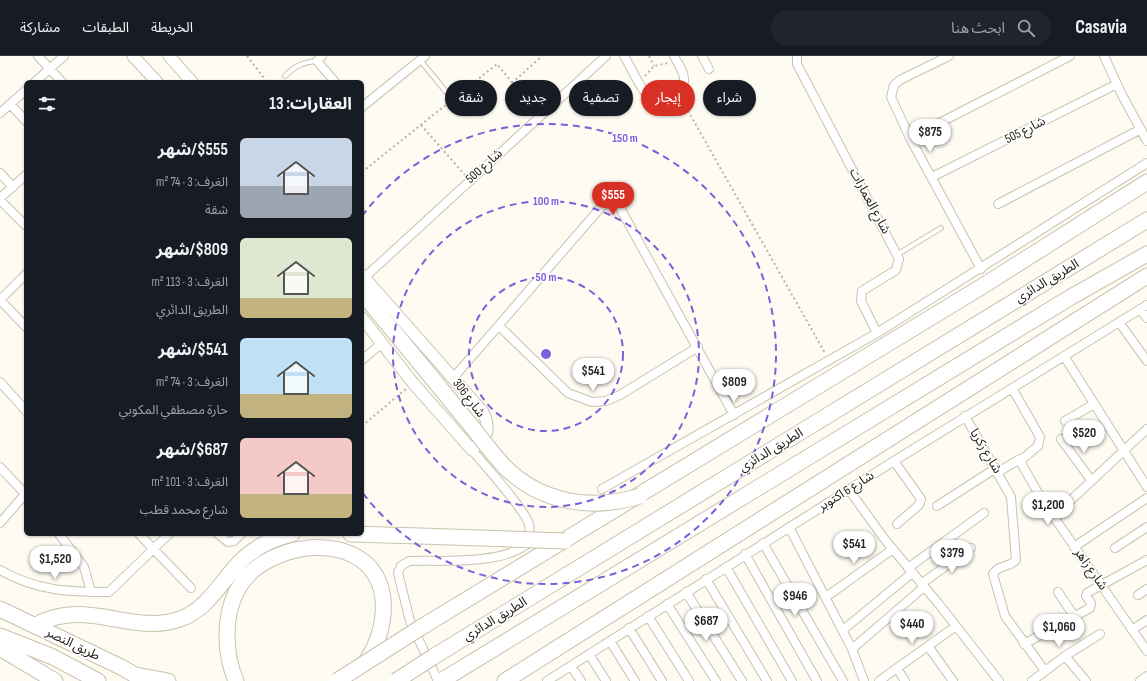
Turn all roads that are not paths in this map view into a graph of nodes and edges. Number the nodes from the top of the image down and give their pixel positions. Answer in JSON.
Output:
{"nodes":[{"id":1,"x":38,"y":56,"type":"edge"},
{"id":2,"x":64,"y":56,"type":"edge"},
{"id":3,"x":133,"y":56,"type":"edge"},
{"id":4,"x":169,"y":56,"type":"edge"},
{"id":5,"x":606,"y":56,"type":"edge"},
{"id":6,"x":624,"y":56,"type":"edge"},
{"id":7,"x":674,"y":56,"type":"edge"},
{"id":8,"x":702,"y":56,"type":"edge"},
{"id":9,"x":797,"y":56,"type":"edge"},
{"id":10,"x":949,"y":56,"type":"edge"},
{"id":11,"x":1070,"y":56,"type":"edge"},
{"id":12,"x":1104,"y":56,"type":"edge"},
{"id":13,"x":319,"y":58,"type":"edge"},
{"id":14,"x":423,"y":58,"type":"edge"},
{"id":15,"x":50,"y":68,"type":"junction"},
{"id":16,"x":709,"y":70,"type":"dead end"},
{"id":17,"x":285,"y":76,"type":"dead end"},
{"id":18,"x":37,"y":80,"type":"edge"},
{"id":19,"x":60,"y":80,"type":"edge"},
{"id":20,"x":155,"y":80,"type":"edge"},
{"id":21,"x":190,"y":80,"type":"edge"},
{"id":22,"x":334,"y":80,"type":"edge"},
{"id":23,"x":1117,"y":84,"type":"junction"},
{"id":24,"x":445,"y":90,"type":"edge"},
{"id":25,"x":24,"y":92,"type":"edge"},
{"id":26,"x":10,"y":104,"type":"junction"},
{"id":27,"x":364,"y":105,"type":"edge"},
{"id":28,"x":0,"y":113,"type":"edge"},
{"id":29,"x":24,"y":119,"type":"edge"},
{"id":30,"x":1141,"y":129,"type":"junction"},
{"id":31,"x":910,"y":138,"type":"junction"},
{"id":32,"x":1147,"y":141,"type":"edge"},
{"id":33,"x":1147,"y":163,"type":"edge"},
{"id":34,"x":0,"y":173,"type":"edge"},
{"id":35,"x":24,"y":177,"type":"edge"},
{"id":36,"x":932,"y":177,"type":"junction"},
{"id":37,"x":1147,"y":182,"type":"edge"},
{"id":38,"x":13,"y":187,"type":"junction"},
{"id":39,"x":1147,"y":194,"type":"edge"},
{"id":40,"x":0,"y":199,"type":"edge"},
{"id":41,"x":998,"y":204,"type":"dead end"},
{"id":42,"x":1147,"y":220,"type":"edge"},
{"id":43,"x":1083,"y":223,"type":"junction"},
{"id":44,"x":24,"y":224,"type":"edge"},
{"id":45,"x":941,"y":228,"type":"dead end"},
{"id":46,"x":898,"y":254,"type":"junction"},
{"id":47,"x":1147,"y":254,"type":"edge"},
{"id":48,"x":981,"y":269,"type":"junction"},
{"id":49,"x":364,"y":275,"type":"edge"},
{"id":50,"x":24,"y":276,"type":"edge"},
{"id":51,"x":1147,"y":276,"type":"edge"},
{"id":52,"x":364,"y":277,"type":"edge"},
{"id":53,"x":364,"y":295,"type":"edge"},
{"id":54,"x":0,"y":300,"type":"edge"},
{"id":55,"x":1144,"y":307,"type":"edge"},
{"id":56,"x":1147,"y":318,"type":"edge"},
{"id":57,"x":364,"y":320,"type":"edge"},
{"id":58,"x":1119,"y":322,"type":"junction"},
{"id":59,"x":24,"y":325,"type":"edge"},
{"id":60,"x":499,"y":326,"type":"junction"},
{"id":61,"x":877,"y":333,"type":"junction"},
{"id":62,"x":382,"y":343,"type":"junction"},
{"id":63,"x":698,"y":347,"type":"junction"},
{"id":64,"x":1064,"y":356,"type":"junction"},
{"id":65,"x":364,"y":358,"type":"edge"},
{"id":66,"x":1147,"y":361,"type":"edge"},
{"id":67,"x":454,"y":377,"type":"junction"},
{"id":68,"x":0,"y":382,"type":"edge"},
{"id":69,"x":1012,"y":388,"type":"junction"},
{"id":70,"x":1094,"y":404,"type":"junction"},
{"id":71,"x":24,"y":409,"type":"edge"},
{"id":72,"x":734,"y":415,"type":"junction"},
{"id":73,"x":965,"y":416,"type":"junction"},
{"id":74,"x":1064,"y":421,"type":"dead end"},
{"id":75,"x":1147,"y":429,"type":"edge"},
{"id":76,"x":1061,"y":439,"type":"dead end"},
{"id":77,"x":472,"y":450,"type":"junction"},
{"id":78,"x":1123,"y":450,"type":"junction"},
{"id":79,"x":1020,"y":459,"type":"junction"},
{"id":80,"x":894,"y":461,"type":"junction"},
{"id":81,"x":0,"y":467,"type":"edge"},
{"id":82,"x":997,"y":470,"type":"junction"},
{"id":83,"x":1091,"y":480,"type":"junction"},
{"id":84,"x":1147,"y":487,"type":"edge"},
{"id":85,"x":602,"y":489,"type":"dead end"},
{"id":86,"x":849,"y":490,"type":"junction"},
{"id":87,"x":24,"y":492,"type":"edge"},
{"id":88,"x":24,"y":496,"type":"edge"},
{"id":89,"x":640,"y":496,"type":"junction"},
{"id":90,"x":1147,"y":498,"type":"edge"},
{"id":91,"x":937,"y":506,"type":"dead end"},
{"id":92,"x":984,"y":513,"type":"dead end"},
{"id":93,"x":1054,"y":516,"type":"junction"},
{"id":94,"x":0,"y":523,"type":"edge"},
{"id":95,"x":897,"y":524,"type":"dead end"},
{"id":96,"x":1147,"y":526,"type":"edge"},
{"id":97,"x":789,"y":527,"type":"junction"},
{"id":98,"x":364,"y":534,"type":"edge"},
{"id":99,"x":61,"y":536,"type":"edge"},
{"id":100,"x":141,"y":536,"type":"edge"},
{"id":101,"x":167,"y":536,"type":"edge"},
{"id":102,"x":220,"y":536,"type":"edge"},
{"id":103,"x":239,"y":536,"type":"edge"},
{"id":104,"x":286,"y":536,"type":"edge"},
{"id":105,"x":565,"y":541,"type":"junction"},
{"id":106,"x":763,"y":543,"type":"junction"},
{"id":107,"x":1074,"y":546,"type":"junction"},
{"id":108,"x":971,"y":548,"type":"dead end"},
{"id":109,"x":1115,"y":548,"type":"dead end"},
{"id":110,"x":893,"y":549,"type":"junction"},
{"id":111,"x":154,"y":550,"type":"junction"},
{"id":112,"x":745,"y":554,"type":"junction"},
{"id":113,"x":1147,"y":560,"type":"edge"},
{"id":114,"x":726,"y":567,"type":"junction"},
{"id":115,"x":0,"y":570,"type":"edge"},
{"id":116,"x":910,"y":571,"type":"junction"},
{"id":117,"x":706,"y":579,"type":"junction"},
{"id":118,"x":923,"y":585,"type":"junction"},
{"id":119,"x":1102,"y":585,"type":"junction"},
{"id":120,"x":190,"y":588,"type":"dead end"},
{"id":121,"x":1147,"y":589,"type":"edge"},
{"id":122,"x":91,"y":592,"type":"junction"},
{"id":123,"x":686,"y":592,"type":"junction"},
{"id":124,"x":1058,"y":592,"type":"dead end"},
{"id":125,"x":1138,"y":595,"type":"dead end"},
{"id":126,"x":826,"y":597,"type":"junction"},
{"id":127,"x":667,"y":604,"type":"junction"},
{"id":128,"x":0,"y":609,"type":"edge"},
{"id":129,"x":648,"y":616,"type":"junction"},
{"id":130,"x":1074,"y":616,"type":"junction"},
{"id":131,"x":1147,"y":620,"type":"edge"},
{"id":132,"x":36,"y":625,"type":"junction"},
{"id":133,"x":956,"y":626,"type":"junction"},
{"id":134,"x":629,"y":628,"type":"junction"},
{"id":135,"x":843,"y":630,"type":"junction"},
{"id":136,"x":1132,"y":630,"type":"junction"},
{"id":137,"x":1100,"y":634,"type":"dead end"},
{"id":138,"x":0,"y":636,"type":"edge"},
{"id":139,"x":610,"y":641,"type":"junction"},
{"id":140,"x":1024,"y":644,"type":"junction"},
{"id":141,"x":928,"y":646,"type":"junction"},
{"id":142,"x":0,"y":648,"type":"edge"},
{"id":143,"x":852,"y":649,"type":"junction"},
{"id":144,"x":1147,"y":651,"type":"edge"},
{"id":145,"x":589,"y":654,"type":"junction"},
{"id":146,"x":1065,"y":656,"type":"junction"},
{"id":147,"x":366,"y":662,"type":"junction"},
{"id":148,"x":571,"y":666,"type":"junction"},
{"id":149,"x":897,"y":668,"type":"junction"},
{"id":150,"x":1045,"y":671,"type":"junction"},
{"id":151,"x":1147,"y":676,"type":"edge"},
{"id":152,"x":140,"y":678,"type":"edge"},
{"id":153,"x":550,"y":680,"type":"edge"},
{"id":154,"x":1037,"y":680,"type":"edge"},
{"id":155,"x":55,"y":681,"type":"edge"},
{"id":156,"x":98,"y":681,"type":"edge"},
{"id":157,"x":168,"y":681,"type":"edge"},
{"id":158,"x":236,"y":681,"type":"edge"},
{"id":159,"x":337,"y":681,"type":"edge"},
{"id":160,"x":396,"y":681,"type":"edge"},
{"id":161,"x":440,"y":681,"type":"edge"},
{"id":162,"x":505,"y":681,"type":"edge"},
{"id":163,"x":581,"y":681,"type":"edge"},
{"id":164,"x":606,"y":681,"type":"edge"},
{"id":165,"x":635,"y":681,"type":"edge"},
{"id":166,"x":662,"y":681,"type":"edge"},
{"id":167,"x":689,"y":681,"type":"edge"},
{"id":168,"x":716,"y":681,"type":"edge"},
{"id":169,"x":742,"y":681,"type":"edge"},
{"id":170,"x":767,"y":681,"type":"edge"},
{"id":171,"x":792,"y":681,"type":"edge"},
{"id":172,"x":816,"y":681,"type":"edge"},
{"id":173,"x":843,"y":681,"type":"edge"},
{"id":174,"x":864,"y":681,"type":"edge"},
{"id":175,"x":879,"y":681,"type":"edge"},
{"id":176,"x":905,"y":681,"type":"edge"},
{"id":177,"x":953,"y":681,"type":"edge"},
{"id":178,"x":999,"y":681,"type":"edge"},
{"id":179,"x":1086,"y":681,"type":"edge"},
{"id":180,"x":1140,"y":681,"type":"edge"}],
"edges":[{"from":1,"to":15,"type":"street"},
{"from":2,"to":15,"type":"street"},
{"from":3,"to":20,"type":"street"},
{"from":4,"to":21,"type":"street"},
{"from":5,"to":49,"type":"street","name":"شارع 500"},
{"from":6,"to":7,"type":"street"},
{"from":8,"to":16,"type":"street"},
{"from":9,"to":46,"type":"street","name":"شارع العمارات"},
{"from":10,"to":31,"type":"street"},
{"from":11,"to":31,"type":"street"},
{"from":12,"to":23,"type":"street"},
{"from":13,"to":17,"type":"lane"},
{"from":13,"to":22,"type":"street"},
{"from":14,"to":24,"type":"lane"},
{"from":14,"to":27,"type":"street"},
{"from":15,"to":18,"type":"street"},
{"from":15,"to":19,"type":"street"},
{"from":23,"to":30,"type":"street"},
{"from":23,"to":36,"type":"street","name":"شارع 505"},
{"from":25,"to":26,"type":"street"},
{"from":26,"to":28,"type":"street"},
{"from":26,"to":29,"type":"street"},
{"from":30,"to":32,"type":"street"},
{"from":30,"to":41,"type":"street"},
{"from":31,"to":36,"type":"street"},
{"from":33,"to":48,"type":"street"},
{"from":34,"to":38,"type":"street"},
{"from":35,"to":38,"type":"street"},
{"from":36,"to":48,"type":"street"},
{"from":37,"to":43,"type":"highway"},
{"from":38,"to":40,"type":"street"},
{"from":39,"to":43,"type":"highway"},
{"from":40,"to":44,"type":"street"},
{"from":42,"to":160,"type":"highway","name":"الطريق الدائري","bridge":true},
{"from":43,"to":89,"type":"highway"},
{"from":45,"to":46,"type":"lane"},
{"from":46,"to":61,"type":"street"},
{"from":47,"to":161,"type":"highway","name":"الطريق الدائري"},
{"from":48,"to":61,"type":"street"},
{"from":50,"to":54,"type":"street"},
{"from":51,"to":162,"type":"highway"},
{"from":52,"to":67,"type":"street","name":"شارع 306"},
{"from":53,"to":89,"type":"highway","bridge":true},
{"from":54,"to":59,"type":"street"},
{"from":55,"to":56,"type":"street"},
{"from":55,"to":58,"type":"street","name":"شارع 6 اكتوبر"},
{"from":57,"to":62,"type":"street"},
{"from":58,"to":64,"type":"street","name":"شارع 6 اكتوبر"},
{"from":58,"to":66,"type":"street"},
{"from":60,"to":63,"type":"street"},
{"from":60,"to":63,"type":"street"},
{"from":60,"to":67,"type":"street"},
{"from":61,"to":72,"type":"street"},
{"from":62,"to":65,"type":"street"},
{"from":62,"to":77,"type":"street"},
{"from":63,"to":72,"type":"street"},
{"from":64,"to":69,"type":"street","name":"شارع 6 اكتوبر"},
{"from":64,"to":70,"type":"street"},
{"from":67,"to":77,"type":"street","name":"شارع 306"},
{"from":68,"to":71,"type":"street"},
{"from":69,"to":73,"type":"street","name":"شارع 6 اكتوبر"},
{"from":69,"to":79,"type":"street"},
{"from":70,"to":74,"type":"street"},
{"from":70,"to":78,"type":"street"},
{"from":72,"to":85,"type":"street"},
{"from":73,"to":80,"type":"street","name":"شارع 6 اكتوبر"},
{"from":73,"to":82,"type":"street","name":"شارع زكريا"},
{"from":75,"to":78,"type":"street"},
{"from":76,"to":83,"type":"street"},
{"from":77,"to":161,"type":"street"},
{"from":78,"to":83,"type":"street"},
{"from":78,"to":84,"type":"street"},
{"from":79,"to":82,"type":"street"},
{"from":79,"to":93,"type":"street","name":"شارع زاهر"},
{"from":80,"to":86,"type":"street","name":"شارع 6 اكتوبر"},
{"from":80,"to":95,"type":"street"},
{"from":81,"to":87,"type":"street"},
{"from":82,"to":91,"type":"street"},
{"from":82,"to":140,"type":"street","name":"شارع زكريا"},
{"from":83,"to":93,"type":"street"},
{"from":86,"to":97,"type":"street","name":"شارع 6 اكتوبر"},
{"from":86,"to":110,"type":"street"},
{"from":88,"to":94,"type":"street"},
{"from":89,"to":105,"type":"highway"},
{"from":90,"to":107,"type":"street"},
{"from":92,"to":116,"type":"street"},
{"from":93,"to":107,"type":"street","name":"شارع زاهر"},
{"from":96,"to":109,"type":"street"},
{"from":97,"to":106,"type":"street","name":"شارع 6 اكتوبر"},
{"from":97,"to":126,"type":"street"},
{"from":98,"to":105,"type":"highway","bridge":true},
{"from":99,"to":122,"type":"street"},
{"from":100,"to":111,"type":"street"},
{"from":101,"to":111,"type":"street"},
{"from":102,"to":103,"type":"street"},
{"from":104,"to":132,"type":"highway"},
{"from":105,"to":147,"type":"highway","bridge":true},
{"from":106,"to":112,"type":"street","name":"شارع 6 اكتوبر"},
{"from":106,"to":173,"type":"street"},
{"from":107,"to":119,"type":"street","name":"شارع زاهر"},
{"from":108,"to":118,"type":"street"},
{"from":110,"to":116,"type":"street"},
{"from":110,"to":126,"type":"street"},
{"from":111,"to":120,"type":"street"},
{"from":111,"to":122,"type":"street"},
{"from":112,"to":114,"type":"street","name":"شارع 6 اكتوبر"},
{"from":112,"to":172,"type":"street"},
{"from":113,"to":119,"type":"street"},
{"from":114,"to":117,"type":"street","name":"شارع 6 اكتوبر"},
{"from":114,"to":171,"type":"street"},
{"from":115,"to":122,"type":"street"},
{"from":116,"to":118,"type":"street"},
{"from":116,"to":135,"type":"street"},
{"from":117,"to":123,"type":"street","name":"شارع 6 اكتوبر"},
{"from":117,"to":170,"type":"street"},
{"from":118,"to":133,"type":"street"},
{"from":118,"to":143,"type":"street"},
{"from":119,"to":130,"type":"street"},
{"from":119,"to":136,"type":"street","name":"شارع زاهر"},
{"from":121,"to":125,"type":"street"},
{"from":123,"to":127,"type":"street","name":"شارع 6 اكتوبر"},
{"from":123,"to":169,"type":"street"},
{"from":124,"to":130,"type":"street"},
{"from":126,"to":135,"type":"street"},
{"from":127,"to":129,"type":"street","name":"شارع 6 اكتوبر"},
{"from":127,"to":168,"type":"street"},
{"from":128,"to":132,"type":"highway","name":"طريق النصر"},
{"from":129,"to":134,"type":"street","name":"شارع 6 اكتوبر"},
{"from":129,"to":167,"type":"street"},
{"from":130,"to":140,"type":"street"},
{"from":131,"to":136,"type":"street"},
{"from":132,"to":152,"type":"highway","name":"طريق النصر"},
{"from":133,"to":141,"type":"street"},
{"from":133,"to":178,"type":"street"},
{"from":134,"to":139,"type":"street","name":"شارع 6 اكتوبر"},
{"from":134,"to":166,"type":"street"},
{"from":135,"to":143,"type":"street"},
{"from":136,"to":144,"type":"street","name":"شارع زاهر"},
{"from":137,"to":146,"type":"street"},
{"from":138,"to":156,"type":"highway","name":"طريق النصر"},
{"from":139,"to":145,"type":"street","name":"شارع 6 اكتوبر"},
{"from":139,"to":165,"type":"street"},
{"from":140,"to":150,"type":"street","name":"شارع زكريا"},
{"from":141,"to":149,"type":"street"},
{"from":141,"to":177,"type":"street"},
{"from":142,"to":155,"type":"highway"},
{"from":143,"to":174,"type":"street"},
{"from":145,"to":148,"type":"street","name":"شارع 6 اكتوبر"},
{"from":145,"to":164,"type":"street"},
{"from":146,"to":150,"type":"street"},
{"from":146,"to":179,"type":"street"},
{"from":147,"to":158,"type":"highway"},
{"from":147,"to":159,"type":"highway","bridge":true},
{"from":148,"to":153,"type":"street","name":"شارع 6 اكتوبر"},
{"from":148,"to":163,"type":"street"},
{"from":149,"to":175,"type":"street"},
{"from":149,"to":176,"type":"street"},
{"from":150,"to":154,"type":"street"},
{"from":151,"to":180,"type":"street"},
{"from":152,"to":157,"type":"highway","name":"طريق النصر"}]}
